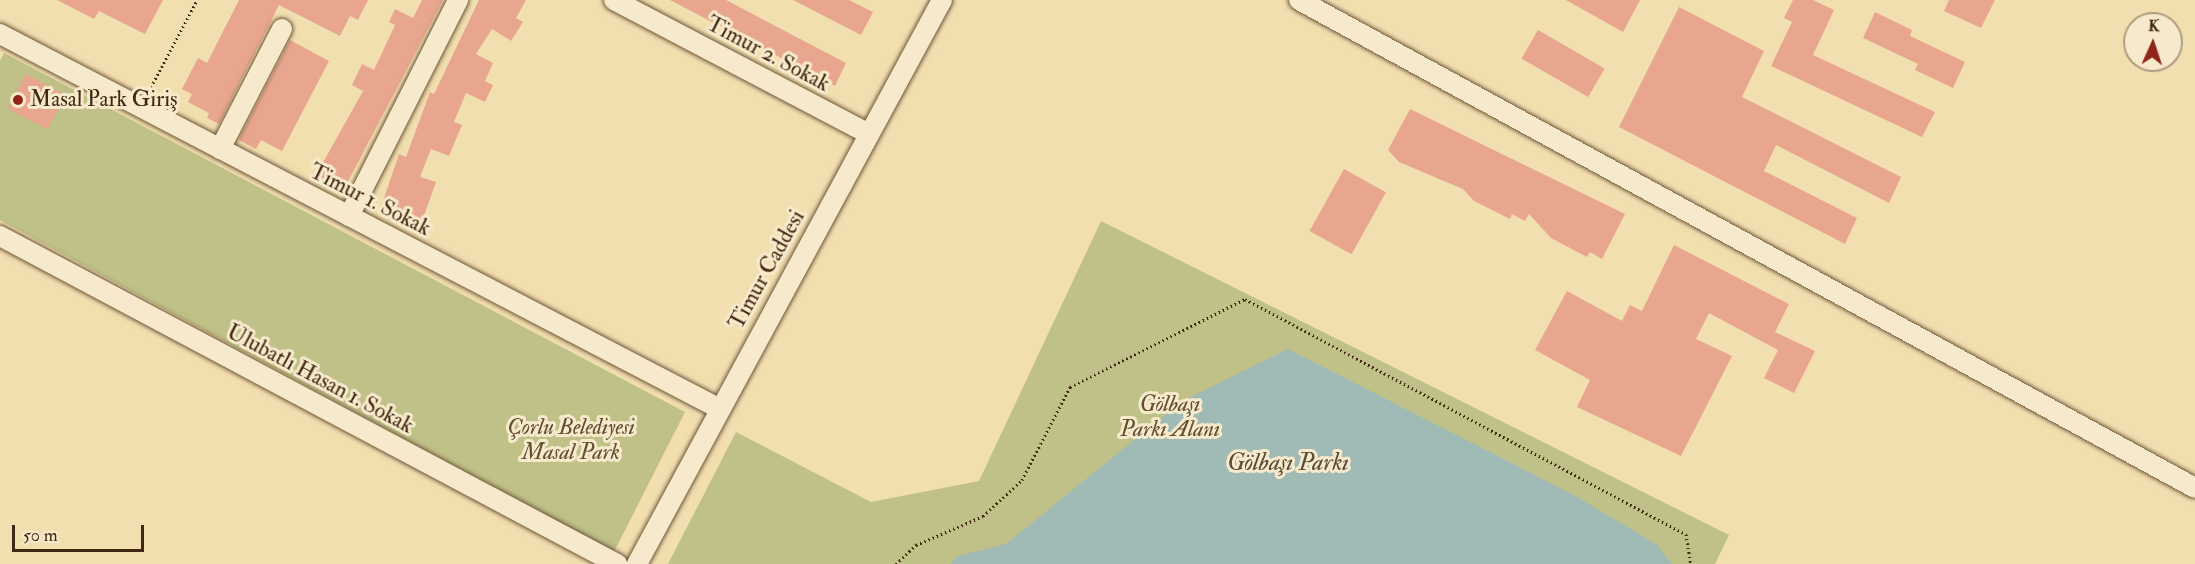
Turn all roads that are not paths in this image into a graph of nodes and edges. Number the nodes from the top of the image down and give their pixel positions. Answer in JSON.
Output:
{"nodes":[{"id":1,"x":458,"y":0,"type":"edge"},
{"id":2,"x":614,"y":0,"type":"edge"},
{"id":3,"x":942,"y":0,"type":"edge"},
{"id":4,"x":1299,"y":0,"type":"edge"},
{"id":5,"x":282,"y":29,"type":"dead end"},
{"id":6,"x":0,"y":34,"type":"edge"},
{"id":7,"x":869,"y":134,"type":"junction"},
{"id":8,"x":220,"y":149,"type":"junction"},
{"id":9,"x":349,"y":216,"type":"junction"},
{"id":10,"x":0,"y":236,"type":"edge"},
{"id":11,"x":718,"y":408,"type":"junction"},
{"id":12,"x":2195,"y":488,"type":"edge"},
{"id":13,"x":617,"y":564,"type":"edge"},
{"id":14,"x":637,"y":564,"type":"edge"}],
"edges":[{"from":1,"to":9,"type":"street"},
{"from":2,"to":7,"type":"street","name":"Timur 2. Sokak"},
{"from":3,"to":7,"type":"street","name":"Timur Caddesi"},
{"from":4,"to":12,"type":"street"},
{"from":5,"to":8,"type":"street"},
{"from":6,"to":8,"type":"street","name":"Timur 1. Sokak"},
{"from":7,"to":11,"type":"street","name":"Timur Caddesi"},
{"from":8,"to":9,"type":"street","name":"Timur 1. Sokak"},
{"from":9,"to":11,"type":"street","name":"Timur 1. Sokak"},
{"from":10,"to":13,"type":"street","name":"Ulubatlı Hasan 1. Sokak"},
{"from":11,"to":14,"type":"street","name":"Timur Caddesi"}]}
